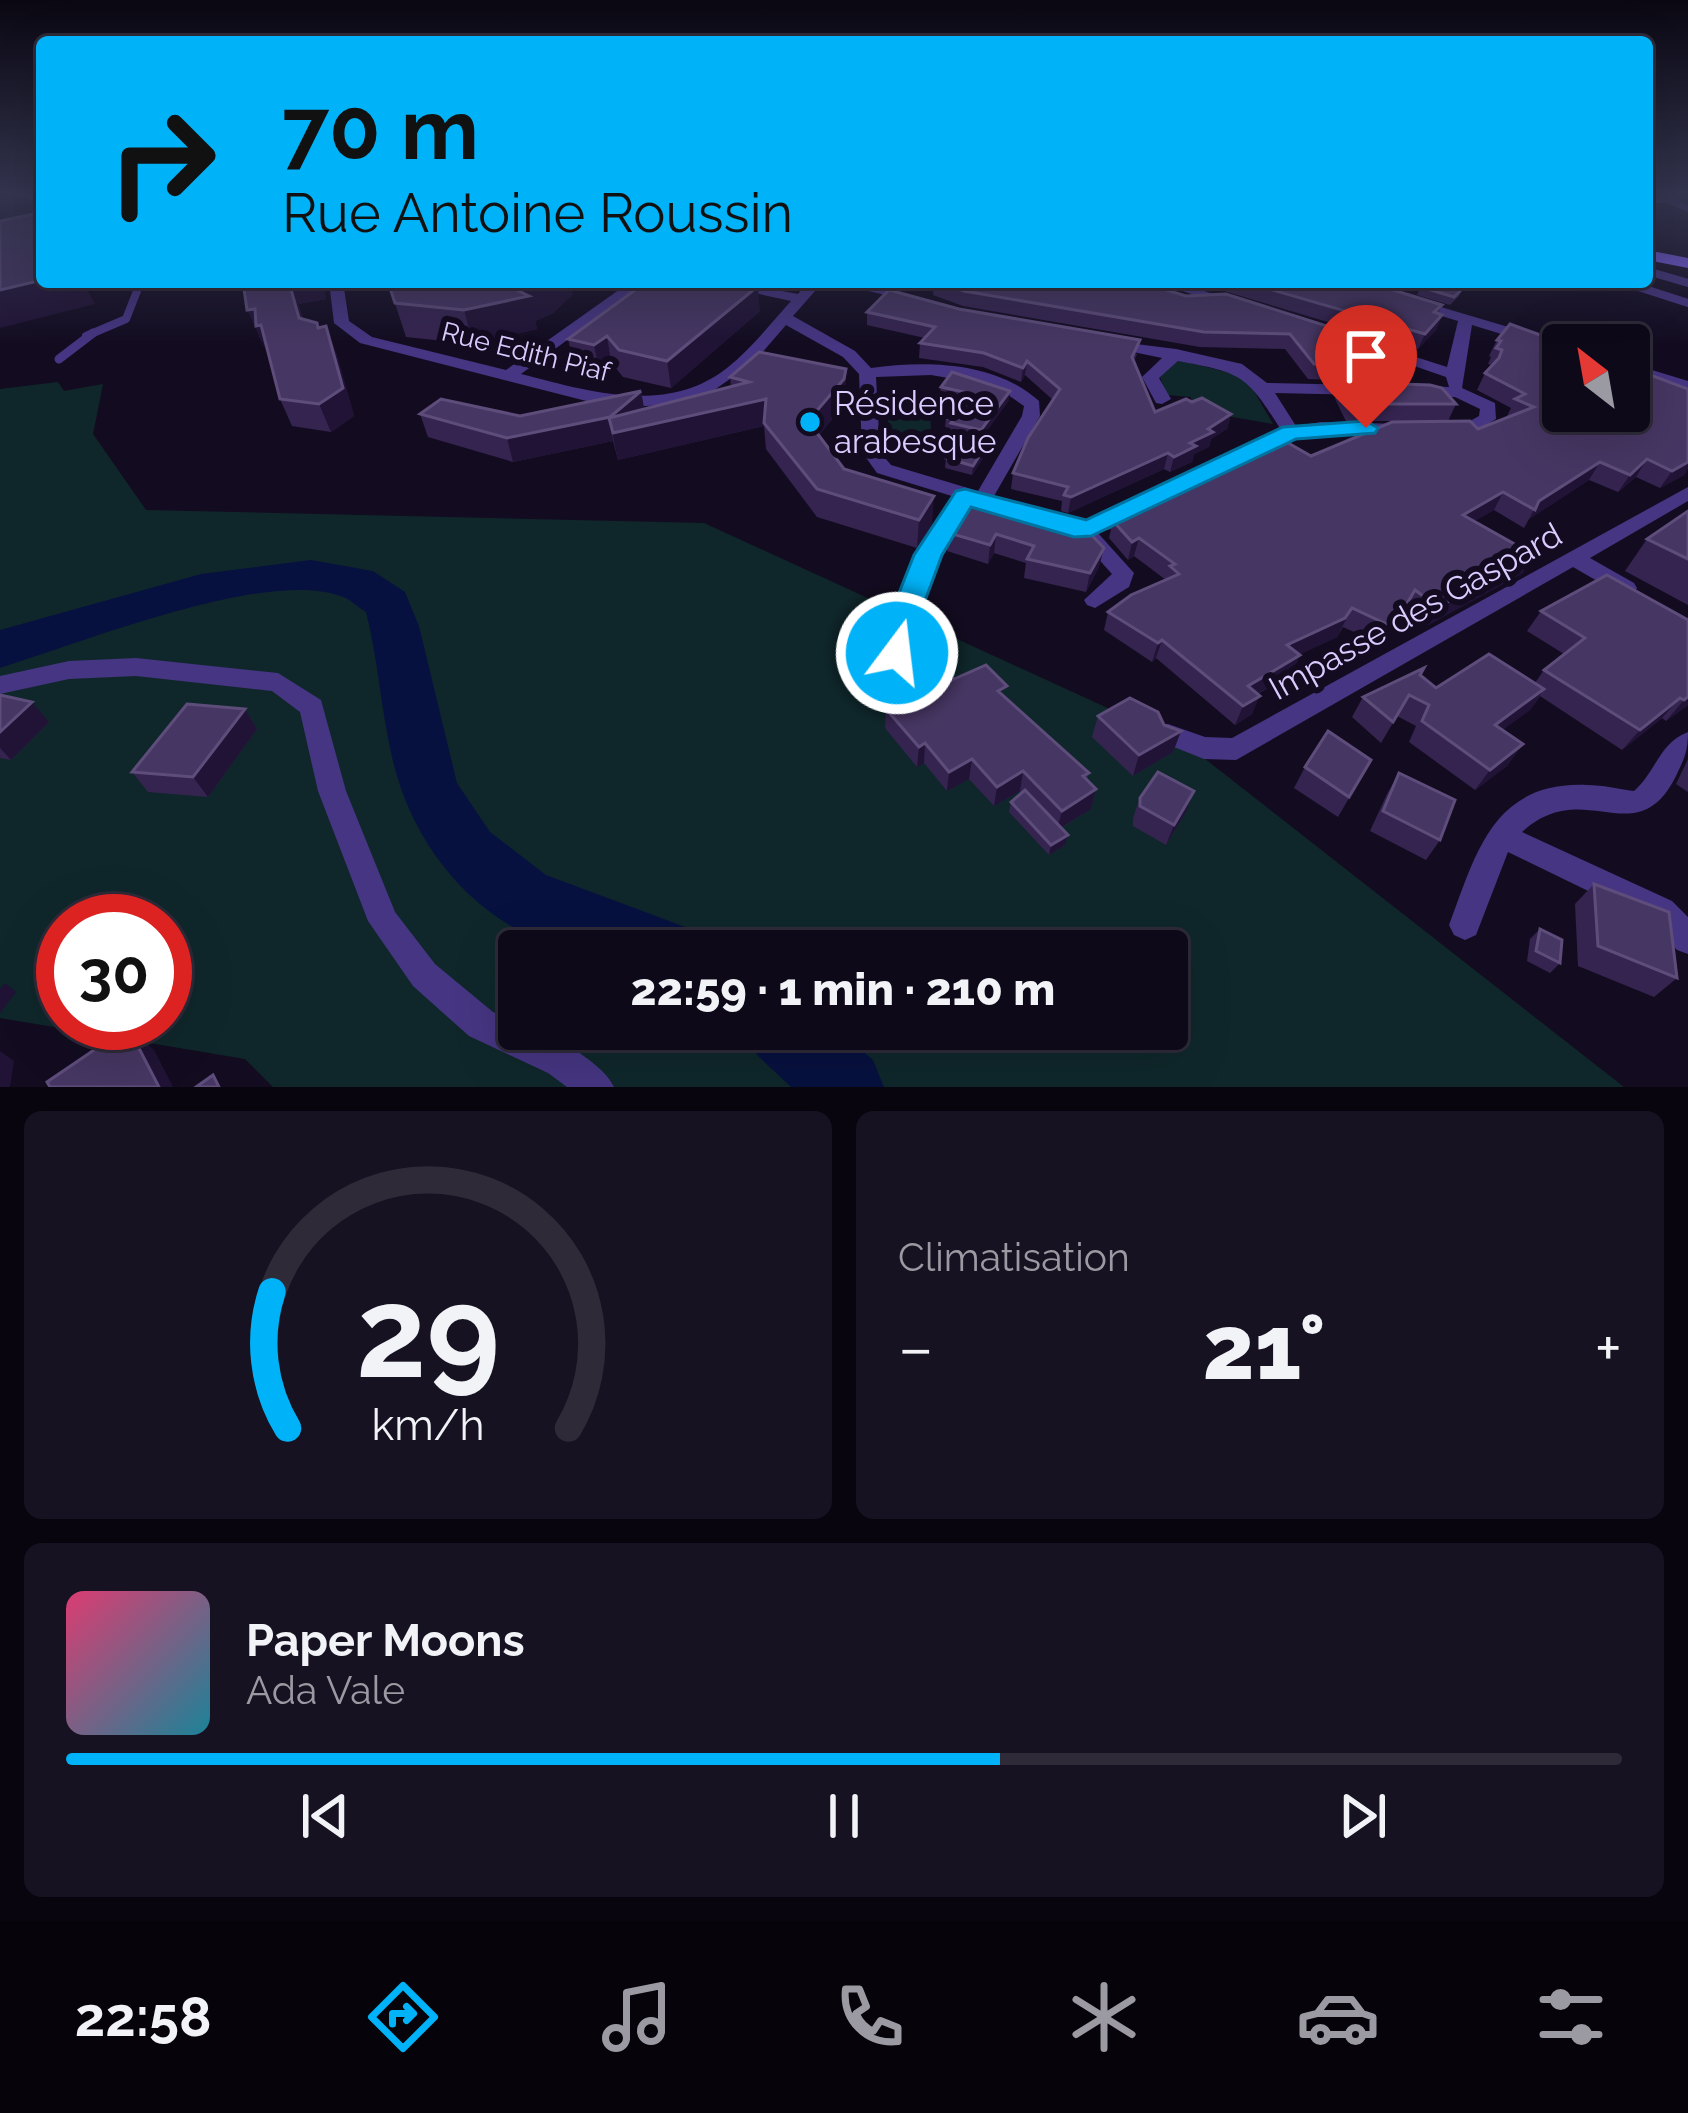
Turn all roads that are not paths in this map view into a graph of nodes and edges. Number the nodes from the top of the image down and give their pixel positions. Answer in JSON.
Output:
{"nodes":[{"id":1,"x":1653,"y":256,"type":"edge"},
{"id":2,"x":1688,"y":262,"type":"edge"},
{"id":3,"x":1653,"y":273,"type":"edge"},
{"id":4,"x":1688,"y":283,"type":"edge"},
{"id":5,"x":135,"y":288,"type":"edge"},
{"id":6,"x":337,"y":288,"type":"edge"},
{"id":7,"x":632,"y":288,"type":"edge"},
{"id":8,"x":745,"y":288,"type":"edge"},
{"id":9,"x":811,"y":288,"type":"edge"},
{"id":10,"x":872,"y":288,"type":"edge"},
{"id":11,"x":890,"y":288,"type":"edge"},
{"id":12,"x":1183,"y":288,"type":"edge"},
{"id":13,"x":1631,"y":288,"type":"edge"},
{"id":14,"x":884,"y":290,"type":"junction"},
{"id":15,"x":802,"y":298,"type":"junction"},
{"id":16,"x":1222,"y":300,"type":"junction"},
{"id":17,"x":1404,"y":300,"type":"edge"},
{"id":18,"x":1688,"y":303,"type":"edge"},
{"id":19,"x":1196,"y":305,"type":"edge"},
{"id":20,"x":938,"y":306,"type":"edge"},
{"id":21,"x":1243,"y":307,"type":"edge"},
{"id":22,"x":788,"y":319,"type":"junction"},
{"id":23,"x":1466,"y":319,"type":"junction"},
{"id":24,"x":1306,"y":327,"type":"edge"},
{"id":25,"x":1090,"y":339,"type":"edge"},
{"id":26,"x":1542,"y":342,"type":"edge"},
{"id":27,"x":1176,"y":354,"type":"junction"},
{"id":28,"x":59,"y":359,"type":"dead end"},
{"id":29,"x":1688,"y":364,"type":"edge"},
{"id":30,"x":867,"y":373,"type":"junction"},
{"id":31,"x":1650,"y":374,"type":"edge"},
{"id":32,"x":511,"y":375,"type":"junction"},
{"id":33,"x":1456,"y":383,"type":"junction"},
{"id":34,"x":1682,"y":384,"type":"edge"},
{"id":35,"x":1263,"y":388,"type":"junction"},
{"id":36,"x":1162,"y":399,"type":"dead end"},
{"id":37,"x":1291,"y":432,"type":"junction"},
{"id":38,"x":1688,"y":493,"type":"edge"},
{"id":39,"x":973,"y":499,"type":"junction"},
{"id":40,"x":1082,"y":529,"type":"junction"},
{"id":41,"x":1575,"y":559,"type":"junction"},
{"id":42,"x":1096,"y":600,"type":"dead end"},
{"id":43,"x":1650,"y":602,"type":"edge"},
{"id":44,"x":911,"y":673,"type":"dead end"},
{"id":45,"x":0,"y":685,"type":"edge"},
{"id":46,"x":1168,"y":734,"type":"edge"},
{"id":47,"x":1688,"y":743,"type":"edge"},
{"id":48,"x":1500,"y":835,"type":"junction"},
{"id":49,"x":1465,"y":925,"type":"dead end"},
{"id":50,"x":1688,"y":939,"type":"edge"},
{"id":51,"x":596,"y":1087,"type":"edge"}],
"edges":[{"from":1,"to":2,"type":"main road"},
{"from":3,"to":4,"type":"lane"},
{"from":5,"to":28,"type":"lane"},
{"from":6,"to":32,"type":"street","name":"Rue Edith Piaf"},
{"from":7,"to":32,"type":"street"},
{"from":8,"to":15,"type":"street"},
{"from":9,"to":15,"type":"street","name":"Rue Edith Piaf"},
{"from":10,"to":14,"type":"street"},
{"from":11,"to":14,"type":"street"},
{"from":12,"to":16,"type":"street"},
{"from":13,"to":18,"type":"lane"},
{"from":14,"to":20,"type":"street"},
{"from":15,"to":22,"type":"street","name":"Rue Edith Piaf"},
{"from":16,"to":19,"type":"lane"},
{"from":16,"to":21,"type":"street"},
{"from":17,"to":23,"type":"street"},
{"from":22,"to":30,"type":"street"},
{"from":22,"to":32,"type":"street","name":"Rue Edith Piaf"},
{"from":23,"to":26,"type":"street"},
{"from":23,"to":33,"type":"street"},
{"from":24,"to":33,"type":"street"},
{"from":25,"to":27,"type":"street"},
{"from":27,"to":35,"type":"street"},
{"from":27,"to":36,"type":"street"},
{"from":29,"to":34,"type":"street"},
{"from":30,"to":39,"type":"street"},
{"from":30,"to":39,"type":"street"},
{"from":31,"to":34,"type":"street"},
{"from":33,"to":35,"type":"street"},
{"from":33,"to":37,"type":"street"},
{"from":35,"to":37,"type":"street"},
{"from":37,"to":40,"type":"street"},
{"from":38,"to":41,"type":"street","name":"Impasse des Gaspard"},
{"from":39,"to":40,"type":"street"},
{"from":39,"to":44,"type":"street"},
{"from":40,"to":42,"type":"street"},
{"from":41,"to":43,"type":"street"},
{"from":41,"to":46,"type":"street","name":"Impasse des Gaspard"},
{"from":45,"to":51,"type":"street"},
{"from":47,"to":48,"type":"street"},
{"from":48,"to":49,"type":"street"},
{"from":48,"to":50,"type":"street"}]}
